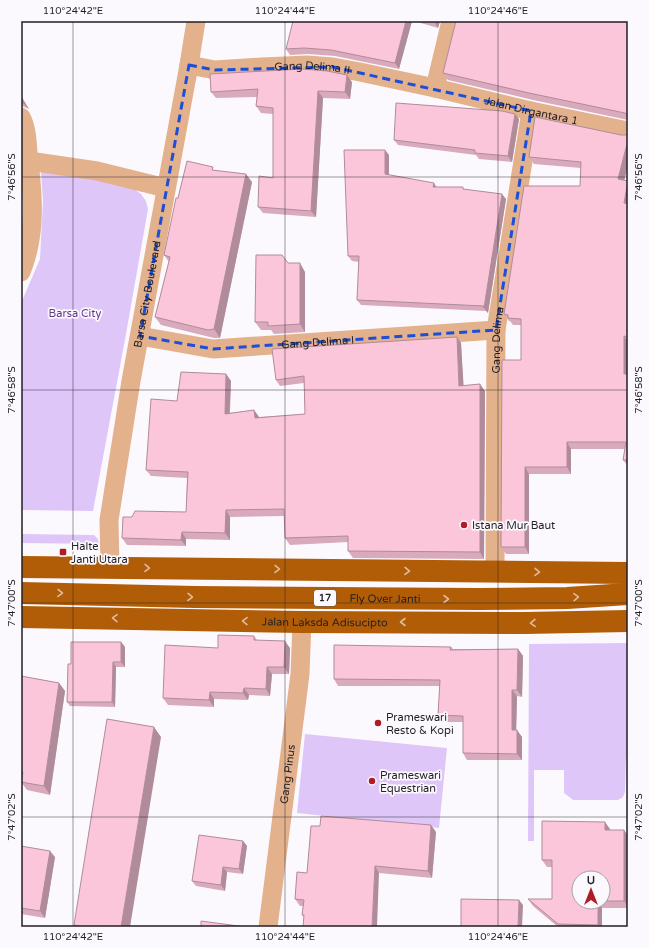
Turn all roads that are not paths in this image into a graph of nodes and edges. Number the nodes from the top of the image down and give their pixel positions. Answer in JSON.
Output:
{"nodes":[{"id":1,"x":196,"y":21,"type":"edge"},
{"id":2,"x":451,"y":21,"type":"edge"},
{"id":3,"x":189,"y":65,"type":"junction"},
{"id":4,"x":435,"y":88,"type":"junction"},
{"id":5,"x":531,"y":111,"type":"junction"},
{"id":6,"x":22,"y":121,"type":"edge"},
{"id":7,"x":628,"y":131,"type":"edge"},
{"id":8,"x":29,"y":161,"type":"junction"},
{"id":9,"x":166,"y":188,"type":"junction"},
{"id":10,"x":21,"y":272,"type":"edge"},
{"id":11,"x":496,"y":330,"type":"junction"},
{"id":12,"x":140,"y":336,"type":"junction"},
{"id":13,"x":21,"y":568,"type":"edge"},
{"id":14,"x":110,"y":568,"type":"junction"},
{"id":15,"x":495,"y":571,"type":"junction"},
{"id":16,"x":628,"y":573,"type":"edge"},
{"id":17,"x":21,"y":592,"type":"edge"},
{"id":18,"x":628,"y":594,"type":"edge"},
{"id":19,"x":21,"y":615,"type":"edge"},
{"id":20,"x":628,"y":621,"type":"edge"},
{"id":21,"x":302,"y":622,"type":"junction"},
{"id":22,"x":268,"y":927,"type":"edge"}],
"edges":[{"from":1,"to":3,"type":"street","name":"Barsa City Boulevard"},
{"from":2,"to":4,"type":"street"},
{"from":3,"to":4,"type":"street","name":"Gang Delima II"},
{"from":3,"to":9,"type":"street","name":"Barsa City Boulevard"},
{"from":4,"to":5,"type":"street","name":"Jalan Dirgantara 1"},
{"from":5,"to":7,"type":"street","name":"Jalan Dirgantara 1"},
{"from":5,"to":11,"type":"street","name":"Gang Delima"},
{"from":6,"to":8,"type":"street"},
{"from":8,"to":9,"type":"street"},
{"from":8,"to":10,"type":"street"},
{"from":9,"to":12,"type":"street","name":"Barsa City Boulevard"},
{"from":11,"to":12,"type":"street","name":"Gang Delima I"},
{"from":11,"to":15,"type":"street","name":"Gang Delima"},
{"from":12,"to":14,"type":"street","name":"Barsa City Boulevard"},
{"from":13,"to":14,"type":"highway"},
{"from":14,"to":15,"type":"highway","one_way":true},
{"from":15,"to":16,"type":"highway","one_way":true},
{"from":17,"to":18,"type":"highway","name":"Fly Over Janti","number":"17","one_way":true},
{"from":21,"to":19,"type":"highway","name":"Jalan Laksda Adisucipto","number":"17","one_way":true},
{"from":20,"to":21,"type":"highway","name":"Jalan Laksda Adisucipto","number":"17","one_way":true},
{"from":21,"to":22,"type":"street","name":"Gang Pinus"}]}
